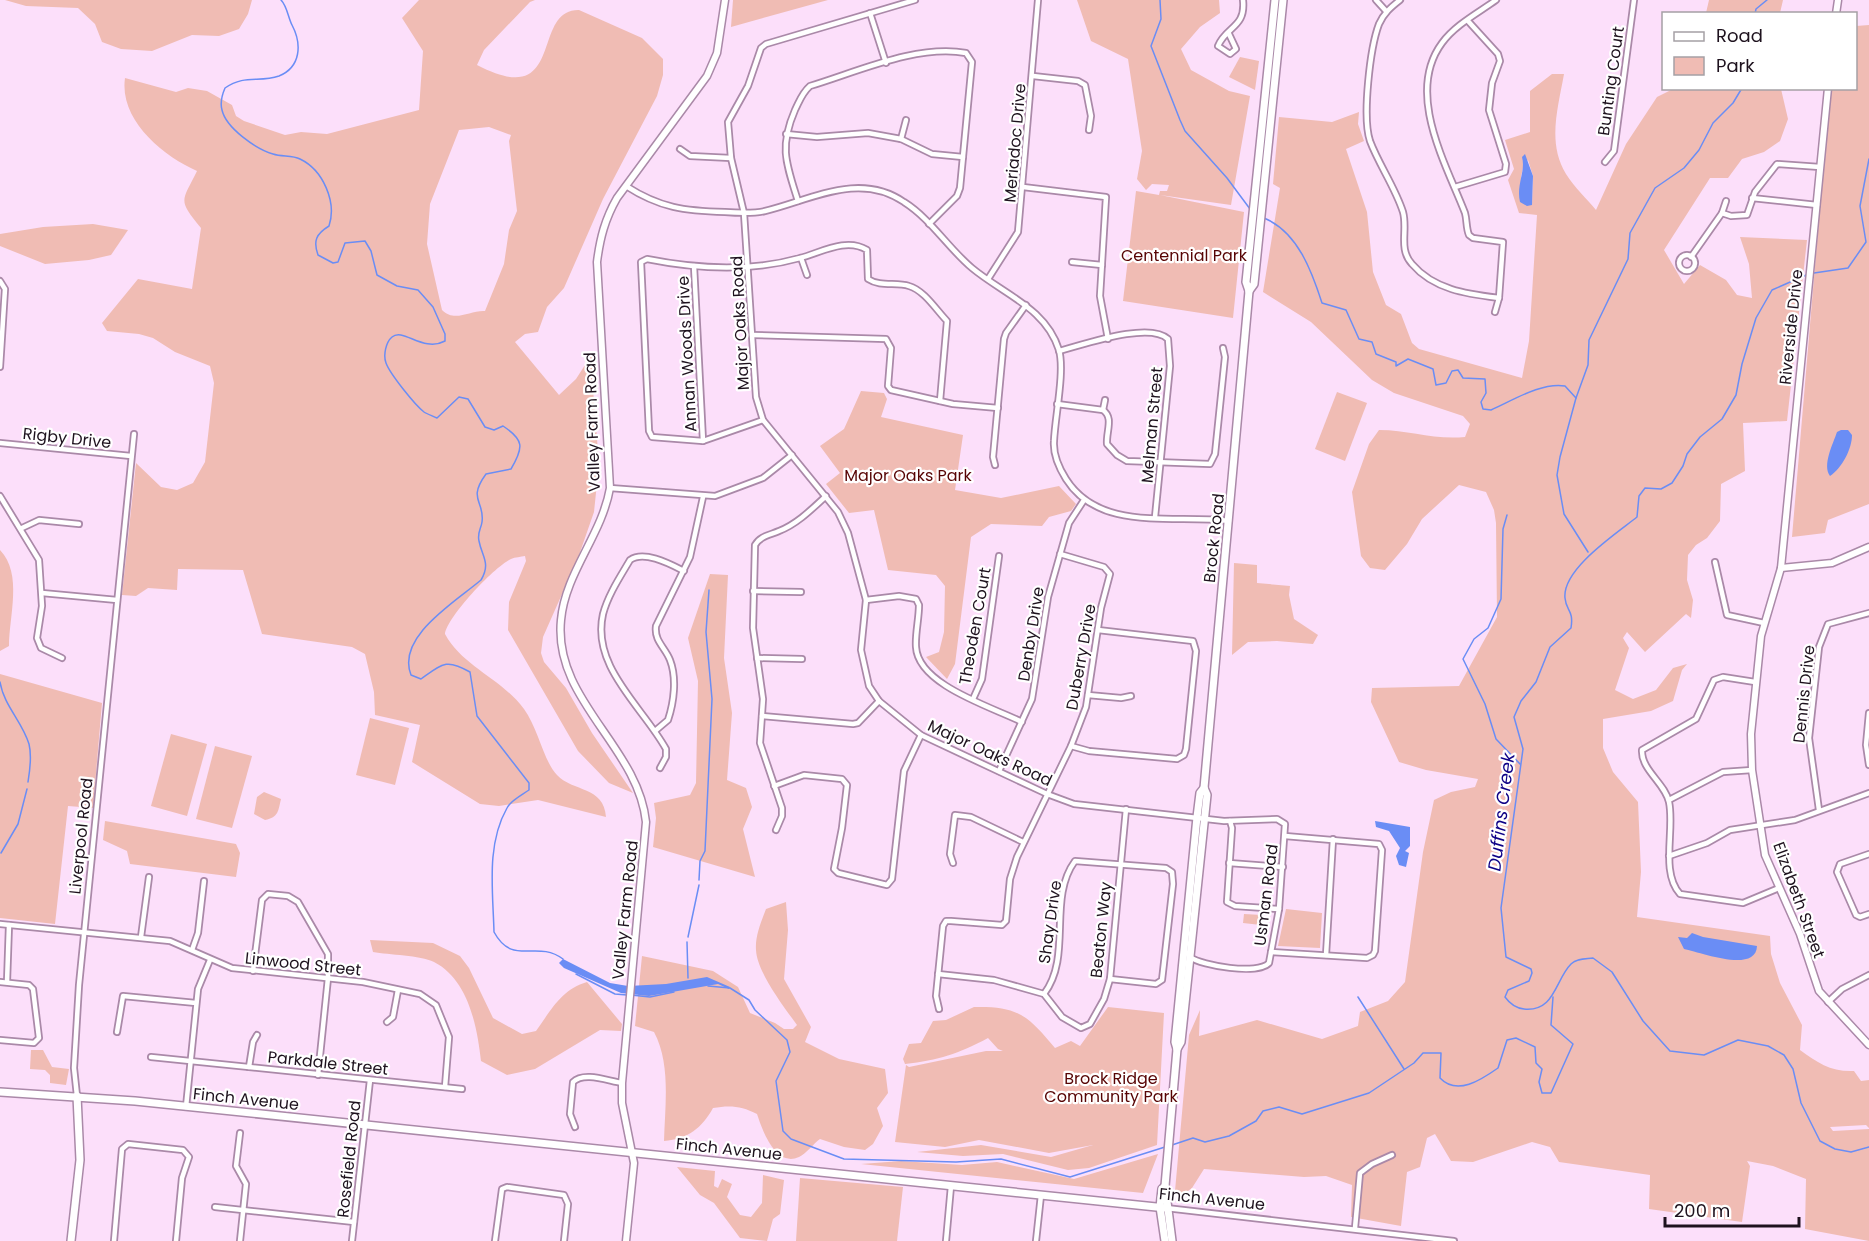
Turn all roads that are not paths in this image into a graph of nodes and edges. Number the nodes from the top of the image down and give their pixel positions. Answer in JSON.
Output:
{"nodes":[{"id":1,"x":725,"y":0,"type":"edge"},
{"id":2,"x":915,"y":0,"type":"edge"},
{"id":3,"x":1038,"y":0,"type":"edge"},
{"id":4,"x":1243,"y":0,"type":"edge"},
{"id":5,"x":1275,"y":0,"type":"edge"},
{"id":6,"x":1283,"y":0,"type":"edge"},
{"id":7,"x":1376,"y":0,"type":"edge"},
{"id":8,"x":1400,"y":0,"type":"edge"},
{"id":9,"x":1496,"y":0,"type":"edge"},
{"id":10,"x":1634,"y":0,"type":"edge"},
{"id":11,"x":1386,"y":11,"type":"junction"},
{"id":12,"x":870,"y":13,"type":"junction"},
{"id":13,"x":1468,"y":21,"type":"junction"},
{"id":14,"x":1229,"y":33,"type":"junction"},
{"id":15,"x":886,"y":63,"type":"junction"},
{"id":16,"x":1033,"y":76,"type":"junction"},
{"id":17,"x":1828,"y":90,"type":"edge"},
{"id":18,"x":906,"y":120,"type":"dead end"},
{"id":19,"x":1089,"y":130,"type":"dead end"},
{"id":20,"x":786,"y":134,"type":"junction"},
{"id":21,"x":901,"y":139,"type":"junction"},
{"id":22,"x":680,"y":149,"type":"dead end"},
{"id":23,"x":963,"y":157,"type":"junction"},
{"id":24,"x":731,"y":158,"type":"junction"},
{"id":25,"x":1605,"y":162,"type":"dead end"},
{"id":26,"x":1820,"y":167,"type":"junction"},
{"id":27,"x":626,"y":186,"type":"junction"},
{"id":28,"x":1023,"y":187,"type":"junction"},
{"id":29,"x":1455,"y":187,"type":"junction"},
{"id":30,"x":1752,"y":198,"type":"junction"},
{"id":31,"x":798,"y":201,"type":"junction"},
{"id":32,"x":1726,"y":201,"type":"dead end"},
{"id":33,"x":1817,"y":205,"type":"junction"},
{"id":34,"x":744,"y":213,"type":"junction"},
{"id":35,"x":1722,"y":213,"type":"junction"},
{"id":36,"x":1256,"y":219,"type":"junction"},
{"id":37,"x":929,"y":224,"type":"junction"},
{"id":38,"x":1691,"y":257,"type":"dead end"},
{"id":39,"x":801,"y":258,"type":"junction"},
{"id":40,"x":1072,"y":262,"type":"dead end"},
{"id":41,"x":1102,"y":265,"type":"junction"},
{"id":42,"x":694,"y":266,"type":"junction"},
{"id":43,"x":749,"y":268,"type":"junction"},
{"id":44,"x":807,"y":275,"type":"dead end"},
{"id":45,"x":988,"y":279,"type":"junction"},
{"id":46,"x":0,"y":281,"type":"edge"},
{"id":47,"x":1499,"y":298,"type":"junction"},
{"id":48,"x":1026,"y":305,"type":"junction"},
{"id":49,"x":1495,"y":312,"type":"dead end"},
{"id":50,"x":752,"y":335,"type":"junction"},
{"id":51,"x":1108,"y":339,"type":"junction"},
{"id":52,"x":1223,"y":348,"type":"dead end"},
{"id":53,"x":1059,"y":351,"type":"junction"},
{"id":54,"x":0,"y":367,"type":"edge"},
{"id":55,"x":1105,"y":400,"type":"dead end"},
{"id":56,"x":940,"y":401,"type":"junction"},
{"id":57,"x":1057,"y":405,"type":"junction"},
{"id":58,"x":998,"y":408,"type":"junction"},
{"id":59,"x":1103,"y":410,"type":"junction"},
{"id":60,"x":764,"y":420,"type":"junction"},
{"id":61,"x":134,"y":434,"type":"dead end"},
{"id":62,"x":703,"y":441,"type":"junction"},
{"id":63,"x":0,"y":442,"type":"edge"},
{"id":64,"x":792,"y":455,"type":"junction"},
{"id":65,"x":131,"y":456,"type":"junction"},
{"id":66,"x":1160,"y":463,"type":"junction"},
{"id":67,"x":995,"y":465,"type":"dead end"},
{"id":68,"x":610,"y":488,"type":"junction"},
{"id":69,"x":0,"y":496,"type":"edge"},
{"id":70,"x":826,"y":496,"type":"junction"},
{"id":71,"x":703,"y":497,"type":"junction"},
{"id":72,"x":1084,"y":500,"type":"junction"},
{"id":73,"x":1155,"y":517,"type":"junction"},
{"id":74,"x":1229,"y":521,"type":"junction"},
{"id":75,"x":79,"y":524,"type":"dead end"},
{"id":76,"x":22,"y":528,"type":"junction"},
{"id":77,"x":1869,"y":547,"type":"edge"},
{"id":78,"x":1060,"y":554,"type":"junction"},
{"id":79,"x":999,"y":556,"type":"dead end"},
{"id":80,"x":1715,"y":562,"type":"dead end"},
{"id":81,"x":1781,"y":568,"type":"junction"},
{"id":82,"x":684,"y":570,"type":"junction"},
{"id":83,"x":753,"y":591,"type":"junction"},
{"id":84,"x":801,"y":592,"type":"dead end"},
{"id":85,"x":42,"y":593,"type":"junction"},
{"id":86,"x":117,"y":600,"type":"junction"},
{"id":87,"x":866,"y":600,"type":"junction"},
{"id":88,"x":1869,"y":613,"type":"edge"},
{"id":89,"x":1764,"y":623,"type":"junction"},
{"id":90,"x":1098,"y":630,"type":"junction"},
{"id":91,"x":62,"y":658,"type":"dead end"},
{"id":92,"x":758,"y":658,"type":"junction"},
{"id":93,"x":802,"y":659,"type":"dead end"},
{"id":94,"x":1755,"y":682,"type":"junction"},
{"id":95,"x":1088,"y":695,"type":"junction"},
{"id":96,"x":1131,"y":696,"type":"dead end"},
{"id":97,"x":973,"y":699,"type":"junction"},
{"id":98,"x":879,"y":701,"type":"junction"},
{"id":99,"x":1869,"y":713,"type":"edge"},
{"id":100,"x":762,"y":716,"type":"junction"},
{"id":101,"x":1022,"y":722,"type":"junction"},
{"id":102,"x":655,"y":731,"type":"junction"},
{"id":103,"x":921,"y":735,"type":"junction"},
{"id":104,"x":1071,"y":746,"type":"junction"},
{"id":105,"x":1869,"y":765,"type":"edge"},
{"id":106,"x":660,"y":768,"type":"dead end"},
{"id":107,"x":1752,"y":770,"type":"junction"},
{"id":108,"x":999,"y":771,"type":"junction"},
{"id":109,"x":774,"y":786,"type":"junction"},
{"id":110,"x":1869,"y":793,"type":"edge"},
{"id":111,"x":1047,"y":794,"type":"junction"},
{"id":112,"x":1669,"y":800,"type":"junction"},
{"id":113,"x":1126,"y":809,"type":"junction"},
{"id":114,"x":1819,"y":810,"type":"junction"},
{"id":115,"x":1201,"y":817,"type":"junction"},
{"id":116,"x":1230,"y":821,"type":"junction"},
{"id":117,"x":1761,"y":825,"type":"junction"},
{"id":118,"x":776,"y":830,"type":"dead end"},
{"id":119,"x":1285,"y":836,"type":"junction"},
{"id":120,"x":1333,"y":839,"type":"junction"},
{"id":121,"x":1023,"y":842,"type":"junction"},
{"id":122,"x":1869,"y":854,"type":"edge"},
{"id":123,"x":1669,"y":856,"type":"junction"},
{"id":124,"x":953,"y":863,"type":"dead end"},
{"id":125,"x":1229,"y":863,"type":"junction"},
{"id":126,"x":1120,"y":864,"type":"junction"},
{"id":127,"x":1283,"y":867,"type":"junction"},
{"id":128,"x":149,"y":877,"type":"dead end"},
{"id":129,"x":204,"y":881,"type":"dead end"},
{"id":130,"x":1779,"y":888,"type":"junction"},
{"id":131,"x":1280,"y":909,"type":"junction"},
{"id":132,"x":1869,"y":914,"type":"edge"},
{"id":133,"x":0,"y":924,"type":"edge"},
{"id":134,"x":9,"y":925,"type":"junction"},
{"id":135,"x":85,"y":932,"type":"junction"},
{"id":136,"x":141,"y":937,"type":"junction"},
{"id":137,"x":192,"y":950,"type":"junction"},
{"id":138,"x":1271,"y":952,"type":"junction"},
{"id":139,"x":1326,"y":955,"type":"junction"},
{"id":140,"x":1190,"y":957,"type":"junction"},
{"id":141,"x":1182,"y":959,"type":"junction"},
{"id":142,"x":210,"y":960,"type":"junction"},
{"id":143,"x":1209,"y":966,"type":"junction"},
{"id":144,"x":1188,"y":969,"type":"junction"},
{"id":145,"x":253,"y":970,"type":"junction"},
{"id":146,"x":938,"y":974,"type":"junction"},
{"id":147,"x":1869,"y":975,"type":"edge"},
{"id":148,"x":328,"y":978,"type":"junction"},
{"id":149,"x":1110,"y":979,"type":"junction"},
{"id":150,"x":0,"y":982,"type":"edge"},
{"id":151,"x":7,"y":982,"type":"junction"},
{"id":152,"x":398,"y":990,"type":"junction"},
{"id":153,"x":1044,"y":994,"type":"junction"},
{"id":154,"x":1828,"y":1002,"type":"junction"},
{"id":155,"x":196,"y":1003,"type":"junction"},
{"id":156,"x":939,"y":1009,"type":"dead end"},
{"id":157,"x":387,"y":1022,"type":"dead end"},
{"id":158,"x":117,"y":1032,"type":"dead end"},
{"id":159,"x":257,"y":1035,"type":"dead end"},
{"id":160,"x":0,"y":1040,"type":"edge"},
{"id":161,"x":1869,"y":1045,"type":"edge"},
{"id":162,"x":1177,"y":1049,"type":"junction"},
{"id":163,"x":151,"y":1057,"type":"dead end"},
{"id":164,"x":191,"y":1061,"type":"junction"},
{"id":165,"x":249,"y":1067,"type":"junction"},
{"id":166,"x":318,"y":1075,"type":"junction"},
{"id":167,"x":370,"y":1080,"type":"junction"},
{"id":168,"x":622,"y":1083,"type":"junction"},
{"id":169,"x":445,"y":1087,"type":"junction"},
{"id":170,"x":462,"y":1089,"type":"dead end"},
{"id":171,"x":0,"y":1092,"type":"edge"},
{"id":172,"x":77,"y":1096,"type":"junction"},
{"id":173,"x":186,"y":1107,"type":"junction"},
{"id":174,"x":365,"y":1125,"type":"junction"},
{"id":175,"x":575,"y":1127,"type":"dead end"},
{"id":176,"x":240,"y":1133,"type":"dead end"},
{"id":177,"x":633,"y":1154,"type":"junction"},
{"id":178,"x":1392,"y":1155,"type":"dead end"},
{"id":179,"x":951,"y":1186,"type":"junction"},
{"id":180,"x":1041,"y":1194,"type":"junction"},
{"id":181,"x":215,"y":1207,"type":"dead end"},
{"id":182,"x":1163,"y":1207,"type":"junction"},
{"id":183,"x":244,"y":1210,"type":"junction"},
{"id":184,"x":354,"y":1222,"type":"junction"},
{"id":185,"x":1354,"y":1228,"type":"junction"},
{"id":186,"x":71,"y":1241,"type":"edge"},
{"id":187,"x":114,"y":1241,"type":"edge"},
{"id":188,"x":176,"y":1241,"type":"edge"},
{"id":189,"x":240,"y":1241,"type":"edge"},
{"id":190,"x":352,"y":1241,"type":"edge"},
{"id":191,"x":495,"y":1241,"type":"edge"},
{"id":192,"x":564,"y":1241,"type":"edge"},
{"id":193,"x":626,"y":1241,"type":"edge"},
{"id":194,"x":946,"y":1241,"type":"edge"},
{"id":195,"x":1036,"y":1241,"type":"edge"},
{"id":196,"x":1165,"y":1241,"type":"edge"},
{"id":197,"x":1172,"y":1241,"type":"edge"},
{"id":198,"x":1454,"y":1241,"type":"edge"}],
"edges":[{"from":1,"to":27,"type":"street","name":"Valley Farm Road"},
{"from":2,"to":12,"type":"street"},
{"from":3,"to":16,"type":"street","name":"Meriadoc Drive"},
{"from":4,"to":14,"type":"street"},
{"from":5,"to":36,"type":"main road","name":"Brock Road"},
{"from":6,"to":36,"type":"main road","name":"Brock Road"},
{"from":7,"to":11,"type":"street"},
{"from":8,"to":11,"type":"street"},
{"from":9,"to":13,"type":"street"},
{"from":10,"to":25,"type":"street","name":"Bunting Court"},
{"from":11,"to":47,"type":"street"},
{"from":12,"to":15,"type":"street"},
{"from":12,"to":24,"type":"street","name":"Major Oaks Road"},
{"from":13,"to":29,"type":"street"},
{"from":13,"to":29,"type":"street"},
{"from":14,"to":14,"type":"street"},
{"from":15,"to":20,"type":"street"},
{"from":15,"to":23,"type":"street"},
{"from":16,"to":19,"type":"street"},
{"from":16,"to":28,"type":"street","name":"Meriadoc Drive"},
{"from":17,"to":26,"type":"street","name":"Riverside Drive"},
{"from":18,"to":21,"type":"street"},
{"from":20,"to":21,"type":"street"},
{"from":20,"to":31,"type":"street"},
{"from":21,"to":23,"type":"street"},
{"from":22,"to":24,"type":"street"},
{"from":23,"to":37,"type":"street"},
{"from":24,"to":34,"type":"street","name":"Major Oaks Road"},
{"from":26,"to":30,"type":"street"},
{"from":26,"to":33,"type":"street","name":"Riverside Drive"},
{"from":27,"to":34,"type":"street"},
{"from":27,"to":68,"type":"street","name":"Valley Farm Road"},
{"from":28,"to":41,"type":"street"},
{"from":28,"to":45,"type":"street","name":"Meriadoc Drive"},
{"from":29,"to":47,"type":"street"},
{"from":30,"to":33,"type":"street"},
{"from":30,"to":35,"type":"street"},
{"from":31,"to":34,"type":"street"},
{"from":31,"to":37,"type":"street"},
{"from":32,"to":35,"type":"street"},
{"from":33,"to":81,"type":"street","name":"Riverside Drive"},
{"from":34,"to":43,"type":"street","name":"Major Oaks Road"},
{"from":35,"to":38,"type":"street"},
{"from":36,"to":74,"type":"main road","name":"Brock Road"},
{"from":37,"to":45,"type":"street"},
{"from":39,"to":43,"type":"street"},
{"from":39,"to":44,"type":"street"},
{"from":39,"to":56,"type":"street"},
{"from":40,"to":41,"type":"street"},
{"from":41,"to":51,"type":"street"},
{"from":42,"to":43,"type":"street"},
{"from":42,"to":62,"type":"street","name":"Annan Woods Drive"},
{"from":42,"to":62,"type":"street"},
{"from":43,"to":50,"type":"street","name":"Major Oaks Road"},
{"from":45,"to":48,"type":"street"},
{"from":46,"to":54,"type":"street"},
{"from":47,"to":49,"type":"street"},
{"from":48,"to":53,"type":"street"},
{"from":48,"to":58,"type":"street"},
{"from":50,"to":56,"type":"street"},
{"from":50,"to":60,"type":"street","name":"Major Oaks Road"},
{"from":51,"to":53,"type":"street","name":"Melman Street"},
{"from":51,"to":66,"type":"street","name":"Melman Street"},
{"from":52,"to":66,"type":"street"},
{"from":53,"to":57,"type":"street"},
{"from":55,"to":59,"type":"street"},
{"from":56,"to":58,"type":"street"},
{"from":57,"to":59,"type":"street"},
{"from":57,"to":72,"type":"street"},
{"from":58,"to":67,"type":"street"},
{"from":59,"to":66,"type":"street"},
{"from":60,"to":62,"type":"street"},
{"from":60,"to":64,"type":"street","name":"Major Oaks Road"},
{"from":61,"to":65,"type":"street","name":"Liverpool Road"},
{"from":63,"to":65,"type":"street","name":"Rigby Drive"},
{"from":64,"to":70,"type":"street","name":"Major Oaks Road"},
{"from":64,"to":71,"type":"street"},
{"from":65,"to":86,"type":"street","name":"Liverpool Road"},
{"from":66,"to":73,"type":"street","name":"Melman Street"},
{"from":68,"to":71,"type":"street"},
{"from":68,"to":168,"type":"street","name":"Valley Farm Road"},
{"from":69,"to":76,"type":"street"},
{"from":70,"to":83,"type":"street"},
{"from":70,"to":87,"type":"street","name":"Major Oaks Road"},
{"from":71,"to":82,"type":"street"},
{"from":72,"to":73,"type":"street"},
{"from":72,"to":78,"type":"street","name":"Denby Drive"},
{"from":73,"to":74,"type":"street"},
{"from":74,"to":115,"type":"main road","name":"Brock Road"},
{"from":75,"to":76,"type":"street"},
{"from":76,"to":85,"type":"street"},
{"from":77,"to":81,"type":"street"},
{"from":78,"to":90,"type":"street","name":"Duberry Drive"},
{"from":78,"to":101,"type":"street","name":"Denby Drive"},
{"from":79,"to":97,"type":"street","name":"Theoden Court"},
{"from":80,"to":89,"type":"street"},
{"from":81,"to":89,"type":"street","name":"Elizabeth Street"},
{"from":82,"to":102,"type":"street"},
{"from":82,"to":102,"type":"street"},
{"from":83,"to":84,"type":"street"},
{"from":83,"to":92,"type":"street"},
{"from":85,"to":86,"type":"street"},
{"from":85,"to":91,"type":"street"},
{"from":86,"to":135,"type":"street","name":"Liverpool Road"},
{"from":87,"to":97,"type":"street"},
{"from":87,"to":98,"type":"street","name":"Major Oaks Road"},
{"from":88,"to":114,"type":"street","name":"Dennis Drive"},
{"from":89,"to":94,"type":"street","name":"Elizabeth Street"},
{"from":90,"to":95,"type":"street","name":"Duberry Drive"},
{"from":90,"to":104,"type":"street"},
{"from":92,"to":93,"type":"street"},
{"from":92,"to":100,"type":"street"},
{"from":94,"to":107,"type":"street","name":"Elizabeth Street"},
{"from":94,"to":112,"type":"street"},
{"from":95,"to":96,"type":"street"},
{"from":95,"to":104,"type":"street","name":"Duberry Drive"},
{"from":97,"to":101,"type":"street"},
{"from":98,"to":100,"type":"street"},
{"from":98,"to":103,"type":"street","name":"Major Oaks Road"},
{"from":99,"to":105,"type":"street"},
{"from":100,"to":109,"type":"street"},
{"from":101,"to":108,"type":"street","name":"Denby Drive"},
{"from":102,"to":106,"type":"street"},
{"from":103,"to":108,"type":"street","name":"Major Oaks Road"},
{"from":103,"to":109,"type":"street"},
{"from":104,"to":111,"type":"street","name":"Duberry Drive"},
{"from":107,"to":112,"type":"street"},
{"from":107,"to":117,"type":"street","name":"Elizabeth Street"},
{"from":108,"to":111,"type":"street","name":"Major Oaks Road"},
{"from":109,"to":118,"type":"street"},
{"from":110,"to":114,"type":"street"},
{"from":111,"to":113,"type":"street","name":"Major Oaks Road"},
{"from":111,"to":121,"type":"street","name":"Duberry Drive"},
{"from":112,"to":123,"type":"street"},
{"from":113,"to":115,"type":"street","name":"Major Oaks Road"},
{"from":113,"to":126,"type":"street","name":"Beaton Way"},
{"from":114,"to":117,"type":"street"},
{"from":115,"to":116,"type":"street","name":"Major Oaks Road"},
{"from":115,"to":140,"type":"main road","name":"Brock Road"},
{"from":115,"to":141,"type":"main road","name":"Brock Road"},
{"from":116,"to":119,"type":"street","name":"Usman Road"},
{"from":116,"to":125,"type":"street"},
{"from":117,"to":123,"type":"street"},
{"from":117,"to":130,"type":"street","name":"Elizabeth Street"},
{"from":119,"to":120,"type":"street"},
{"from":119,"to":127,"type":"street","name":"Usman Road"},
{"from":120,"to":139,"type":"street"},
{"from":120,"to":139,"type":"street"},
{"from":121,"to":124,"type":"street"},
{"from":121,"to":146,"type":"street","name":"Duberry Drive"},
{"from":122,"to":132,"type":"street"},
{"from":123,"to":130,"type":"street"},
{"from":125,"to":127,"type":"street"},
{"from":125,"to":131,"type":"street"},
{"from":126,"to":149,"type":"street","name":"Beaton Way"},
{"from":126,"to":149,"type":"street","name":"Shay Drive"},
{"from":126,"to":153,"type":"street","name":"Shay Drive"},
{"from":127,"to":131,"type":"street","name":"Usman Road"},
{"from":128,"to":136,"type":"street"},
{"from":129,"to":137,"type":"street"},
{"from":130,"to":154,"type":"street","name":"Elizabeth Street"},
{"from":131,"to":138,"type":"street","name":"Usman Road"},
{"from":133,"to":134,"type":"street","name":"Linwood Street"},
{"from":134,"to":135,"type":"street","name":"Linwood Street"},
{"from":134,"to":151,"type":"street"},
{"from":135,"to":136,"type":"street","name":"Linwood Street"},
{"from":135,"to":172,"type":"street","name":"Liverpool Road"},
{"from":136,"to":137,"type":"street","name":"Linwood Street"},
{"from":137,"to":142,"type":"street","name":"Linwood Street"},
{"from":138,"to":139,"type":"street"},
{"from":138,"to":143,"type":"street","name":"Usman Road"},
{"from":140,"to":143,"type":"street","name":"Usman Road"},
{"from":140,"to":144,"type":"main road","name":"Brock Road"},
{"from":141,"to":144,"type":"main road"},
{"from":141,"to":162,"type":"main road","name":"Brock Road"},
{"from":142,"to":145,"type":"street","name":"Linwood Street"},
{"from":142,"to":155,"type":"street"},
{"from":143,"to":144,"type":"street","name":"Usman Road"},
{"from":144,"to":162,"type":"main road","name":"Brock Road"},
{"from":145,"to":148,"type":"street","name":"Linwood Street"},
{"from":145,"to":148,"type":"street"},
{"from":146,"to":153,"type":"street"},
{"from":146,"to":156,"type":"street","name":"Duberry Drive"},
{"from":147,"to":154,"type":"street"},
{"from":148,"to":152,"type":"street","name":"Linwood Street"},
{"from":148,"to":166,"type":"street"},
{"from":149,"to":153,"type":"street","name":"Beaton Way"},
{"from":150,"to":151,"type":"street"},
{"from":151,"to":160,"type":"street"},
{"from":152,"to":157,"type":"street"},
{"from":152,"to":169,"type":"street","name":"Linwood Street"},
{"from":154,"to":161,"type":"street","name":"Elizabeth Street"},
{"from":155,"to":158,"type":"street"},
{"from":155,"to":164,"type":"street"},
{"from":159,"to":165,"type":"street"},
{"from":162,"to":182,"type":"main road","name":"Brock Road"},
{"from":163,"to":164,"type":"street","name":"Parkdale Street"},
{"from":164,"to":165,"type":"street","name":"Parkdale Street"},
{"from":164,"to":173,"type":"street"},
{"from":165,"to":166,"type":"street","name":"Parkdale Street"},
{"from":166,"to":167,"type":"street","name":"Parkdale Street"},
{"from":167,"to":169,"type":"street","name":"Parkdale Street"},
{"from":167,"to":174,"type":"street","name":"Rosefield Road"},
{"from":168,"to":175,"type":"street"},
{"from":168,"to":177,"type":"street","name":"Valley Farm Road"},
{"from":169,"to":170,"type":"street","name":"Parkdale Street"},
{"from":171,"to":172,"type":"main road","name":"Finch Avenue"},
{"from":172,"to":173,"type":"main road","name":"Finch Avenue"},
{"from":172,"to":186,"type":"main road","name":"Liverpool Road"},
{"from":173,"to":174,"type":"main road","name":"Finch Avenue"},
{"from":174,"to":177,"type":"main road","name":"Finch Avenue"},
{"from":174,"to":184,"type":"street","name":"Rosefield Road"},
{"from":176,"to":183,"type":"street"},
{"from":177,"to":179,"type":"main road","name":"Finch Avenue"},
{"from":177,"to":193,"type":"street","name":"Valley Farm Road"},
{"from":178,"to":185,"type":"street"},
{"from":179,"to":180,"type":"main road","name":"Finch Avenue"},
{"from":179,"to":194,"type":"street"},
{"from":180,"to":182,"type":"main road","name":"Finch Avenue"},
{"from":180,"to":195,"type":"street"},
{"from":181,"to":183,"type":"street"},
{"from":182,"to":185,"type":"street","name":"Finch Avenue"},
{"from":182,"to":196,"type":"main road","name":"Brock Road"},
{"from":182,"to":197,"type":"main road","name":"Brock Road"},
{"from":183,"to":184,"type":"street"},
{"from":183,"to":189,"type":"street"},
{"from":184,"to":190,"type":"street","name":"Rosefield Road"},
{"from":185,"to":198,"type":"street","name":"Finch Avenue"},
{"from":187,"to":188,"type":"street"},
{"from":191,"to":192,"type":"street"}]}
